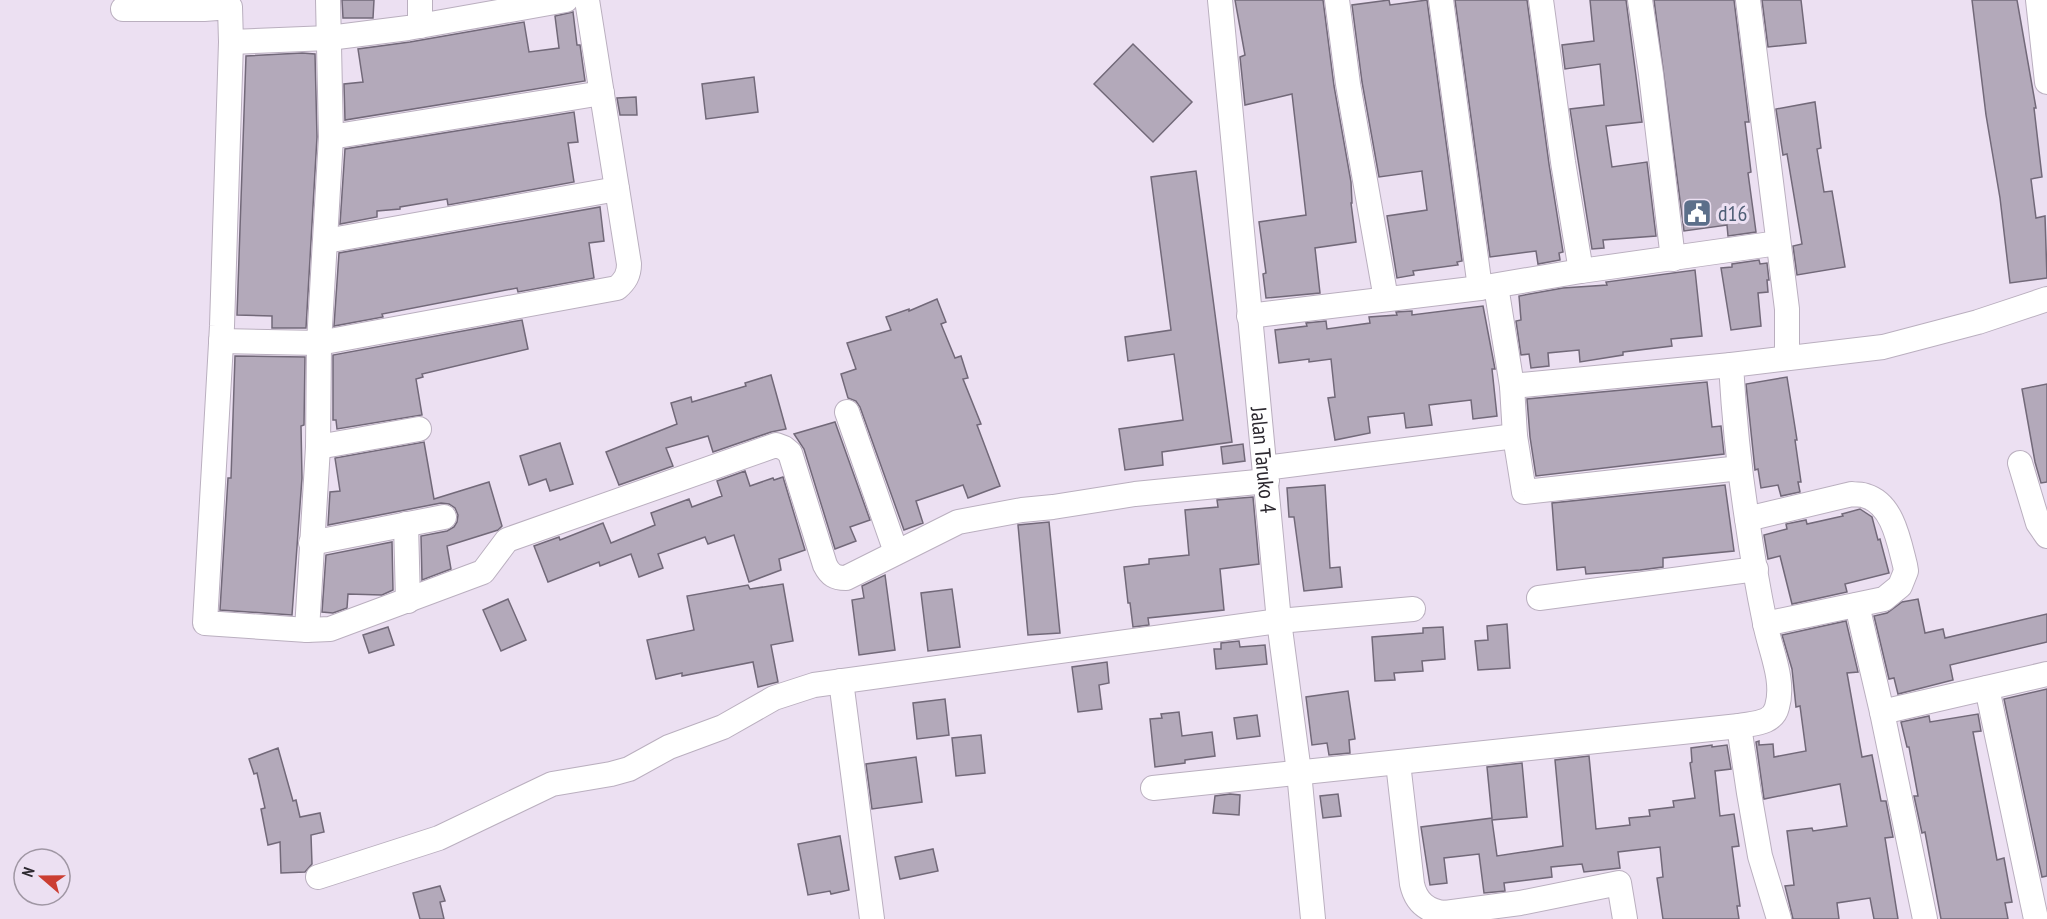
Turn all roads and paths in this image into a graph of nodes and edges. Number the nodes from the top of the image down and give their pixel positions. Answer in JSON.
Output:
{"nodes":[{"id":1,"x":328,"y":0,"type":"edge"},
{"id":2,"x":420,"y":0,"type":"edge"},
{"id":3,"x":566,"y":0,"type":"edge"},
{"id":4,"x":587,"y":0,"type":"edge"},
{"id":5,"x":1220,"y":0,"type":"edge"},
{"id":6,"x":1337,"y":0,"type":"edge"},
{"id":7,"x":1441,"y":0,"type":"edge"},
{"id":8,"x":1541,"y":0,"type":"edge"},
{"id":9,"x":1640,"y":0,"type":"edge"},
{"id":10,"x":1748,"y":0,"type":"edge"},
{"id":11,"x":2038,"y":0,"type":"edge"},
{"id":12,"x":230,"y":4,"type":"edge"},
{"id":13,"x":522,"y":4,"type":"edge"},
{"id":14,"x":123,"y":9,"type":"dead end"},
{"id":15,"x":420,"y":26,"type":"junction"},
{"id":16,"x":328,"y":38,"type":"junction"},
{"id":17,"x":231,"y":42,"type":"junction"},
{"id":18,"x":2047,"y":82,"type":"edge"},
{"id":19,"x":602,"y":93,"type":"junction"},
{"id":20,"x":331,"y":136,"type":"junction"},
{"id":21,"x":617,"y":189,"type":"junction"},
{"id":22,"x":326,"y":241,"type":"junction"},
{"id":23,"x":1778,"y":243,"type":"junction"},
{"id":24,"x":1673,"y":259,"type":"junction"},
{"id":25,"x":1581,"y":271,"type":"junction"},
{"id":26,"x":1488,"y":287,"type":"junction"},
{"id":27,"x":1386,"y":299,"type":"junction"},
{"id":28,"x":2047,"y":299,"type":"edge"},
{"id":29,"x":1249,"y":316,"type":"junction"},
{"id":30,"x":221,"y":341,"type":"junction"},
{"id":31,"x":319,"y":343,"type":"junction"},
{"id":32,"x":1787,"y":358,"type":"junction"},
{"id":33,"x":1731,"y":365,"type":"junction"},
{"id":34,"x":1512,"y":386,"type":"junction"},
{"id":35,"x":847,"y":412,"type":"dead end"},
{"id":36,"x":419,"y":429,"type":"dead end"},
{"id":37,"x":1515,"y":436,"type":"junction"},
{"id":38,"x":318,"y":447,"type":"junction"},
{"id":39,"x":2020,"y":463,"type":"dead end"},
{"id":40,"x":1740,"y":468,"type":"junction"},
{"id":41,"x":1266,"y":474,"type":"junction"},
{"id":42,"x":444,"y":517,"type":"dead end"},
{"id":43,"x":1747,"y":519,"type":"junction"},
{"id":44,"x":406,"y":524,"type":"junction"},
{"id":45,"x":2047,"y":536,"type":"edge"},
{"id":46,"x":311,"y":543,"type":"junction"},
{"id":47,"x":896,"y":552,"type":"junction"},
{"id":48,"x":1756,"y":569,"type":"junction"},
{"id":49,"x":1539,"y":598,"type":"dead end"},
{"id":50,"x":408,"y":601,"type":"junction"},
{"id":51,"x":1857,"y":605,"type":"junction"},
{"id":52,"x":1413,"y":609,"type":"dead end"},
{"id":53,"x":1279,"y":621,"type":"junction"},
{"id":54,"x":1765,"y":624,"type":"junction"},
{"id":55,"x":308,"y":630,"type":"junction"},
{"id":56,"x":2047,"y":674,"type":"edge"},
{"id":57,"x":841,"y":681,"type":"junction"},
{"id":58,"x":1987,"y":688,"type":"junction"},
{"id":59,"x":1882,"y":712,"type":"junction"},
{"id":60,"x":1739,"y":726,"type":"junction"},
{"id":61,"x":1398,"y":763,"type":"junction"},
{"id":62,"x":1299,"y":772,"type":"junction"},
{"id":63,"x":1154,"y":788,"type":"dead end"},
{"id":64,"x":318,"y":877,"type":"dead end"},
{"id":65,"x":1521,"y":911,"type":"edge"},
{"id":66,"x":1425,"y":913,"type":"edge"},
{"id":67,"x":872,"y":919,"type":"edge"},
{"id":68,"x":1313,"y":919,"type":"edge"},
{"id":69,"x":1625,"y":919,"type":"edge"},
{"id":70,"x":1779,"y":919,"type":"edge"},
{"id":71,"x":1925,"y":919,"type":"edge"},
{"id":72,"x":2036,"y":919,"type":"edge"}],
"edges":[{"from":1,"to":16,"type":"street"},
{"from":2,"to":15,"type":"street"},
{"from":3,"to":13,"type":"street"},
{"from":4,"to":19,"type":"street"},
{"from":5,"to":29,"type":"street","name":"Jalan Taruko 4"},
{"from":6,"to":27,"type":"street"},
{"from":7,"to":26,"type":"street"},
{"from":8,"to":25,"type":"street"},
{"from":9,"to":24,"type":"street"},
{"from":10,"to":23,"type":"street"},
{"from":11,"to":18,"type":"street"},
{"from":12,"to":14,"type":"street"},
{"from":12,"to":17,"type":"street"},
{"from":13,"to":15,"type":"street"},
{"from":15,"to":16,"type":"street"},
{"from":16,"to":17,"type":"street"},
{"from":16,"to":20,"type":"street"},
{"from":17,"to":30,"type":"street"},
{"from":19,"to":20,"type":"street"},
{"from":19,"to":21,"type":"street"},
{"from":20,"to":22,"type":"street"},
{"from":21,"to":22,"type":"street"},
{"from":21,"to":31,"type":"street"},
{"from":22,"to":31,"type":"street"},
{"from":23,"to":24,"type":"street"},
{"from":23,"to":32,"type":"street"},
{"from":24,"to":25,"type":"street"},
{"from":25,"to":26,"type":"street"},
{"from":26,"to":27,"type":"street"},
{"from":26,"to":34,"type":"street"},
{"from":27,"to":29,"type":"street"},
{"from":28,"to":32,"type":"street"},
{"from":29,"to":41,"type":"street","name":"Jalan Taruko 4"},
{"from":30,"to":31,"type":"street"},
{"from":30,"to":55,"type":"street"},
{"from":31,"to":38,"type":"street"},
{"from":32,"to":33,"type":"street"},
{"from":33,"to":34,"type":"street"},
{"from":33,"to":40,"type":"street"},
{"from":34,"to":37,"type":"street"},
{"from":35,"to":47,"type":"street"},
{"from":36,"to":38,"type":"street"},
{"from":37,"to":40,"type":"street"},
{"from":37,"to":41,"type":"street"},
{"from":38,"to":46,"type":"street"},
{"from":39,"to":45,"type":"street"},
{"from":40,"to":43,"type":"street"},
{"from":41,"to":47,"type":"street"},
{"from":41,"to":53,"type":"street","name":"Jalan Taruko 4"},
{"from":42,"to":44,"type":"street"},
{"from":43,"to":48,"type":"street"},
{"from":43,"to":51,"type":"street"},
{"from":44,"to":46,"type":"street"},
{"from":44,"to":50,"type":"street"},
{"from":46,"to":55,"type":"street"},
{"from":47,"to":50,"type":"street"},
{"from":48,"to":49,"type":"street"},
{"from":48,"to":54,"type":"street"},
{"from":50,"to":55,"type":"street"},
{"from":51,"to":54,"type":"street"},
{"from":51,"to":59,"type":"street"},
{"from":52,"to":53,"type":"street"},
{"from":53,"to":57,"type":"street"},
{"from":53,"to":62,"type":"street","name":"Jalan Taruko 4"},
{"from":54,"to":60,"type":"street"},
{"from":56,"to":58,"type":"street"},
{"from":57,"to":64,"type":"street"},
{"from":57,"to":67,"type":"street"},
{"from":58,"to":59,"type":"street"},
{"from":58,"to":72,"type":"street"},
{"from":59,"to":71,"type":"street"},
{"from":60,"to":61,"type":"street"},
{"from":60,"to":70,"type":"street"},
{"from":61,"to":62,"type":"street"},
{"from":61,"to":66,"type":"street"},
{"from":62,"to":63,"type":"street"},
{"from":62,"to":68,"type":"street","name":"Jalan Taruko 4"},
{"from":65,"to":66,"type":"street"},
{"from":65,"to":69,"type":"street"}]}
